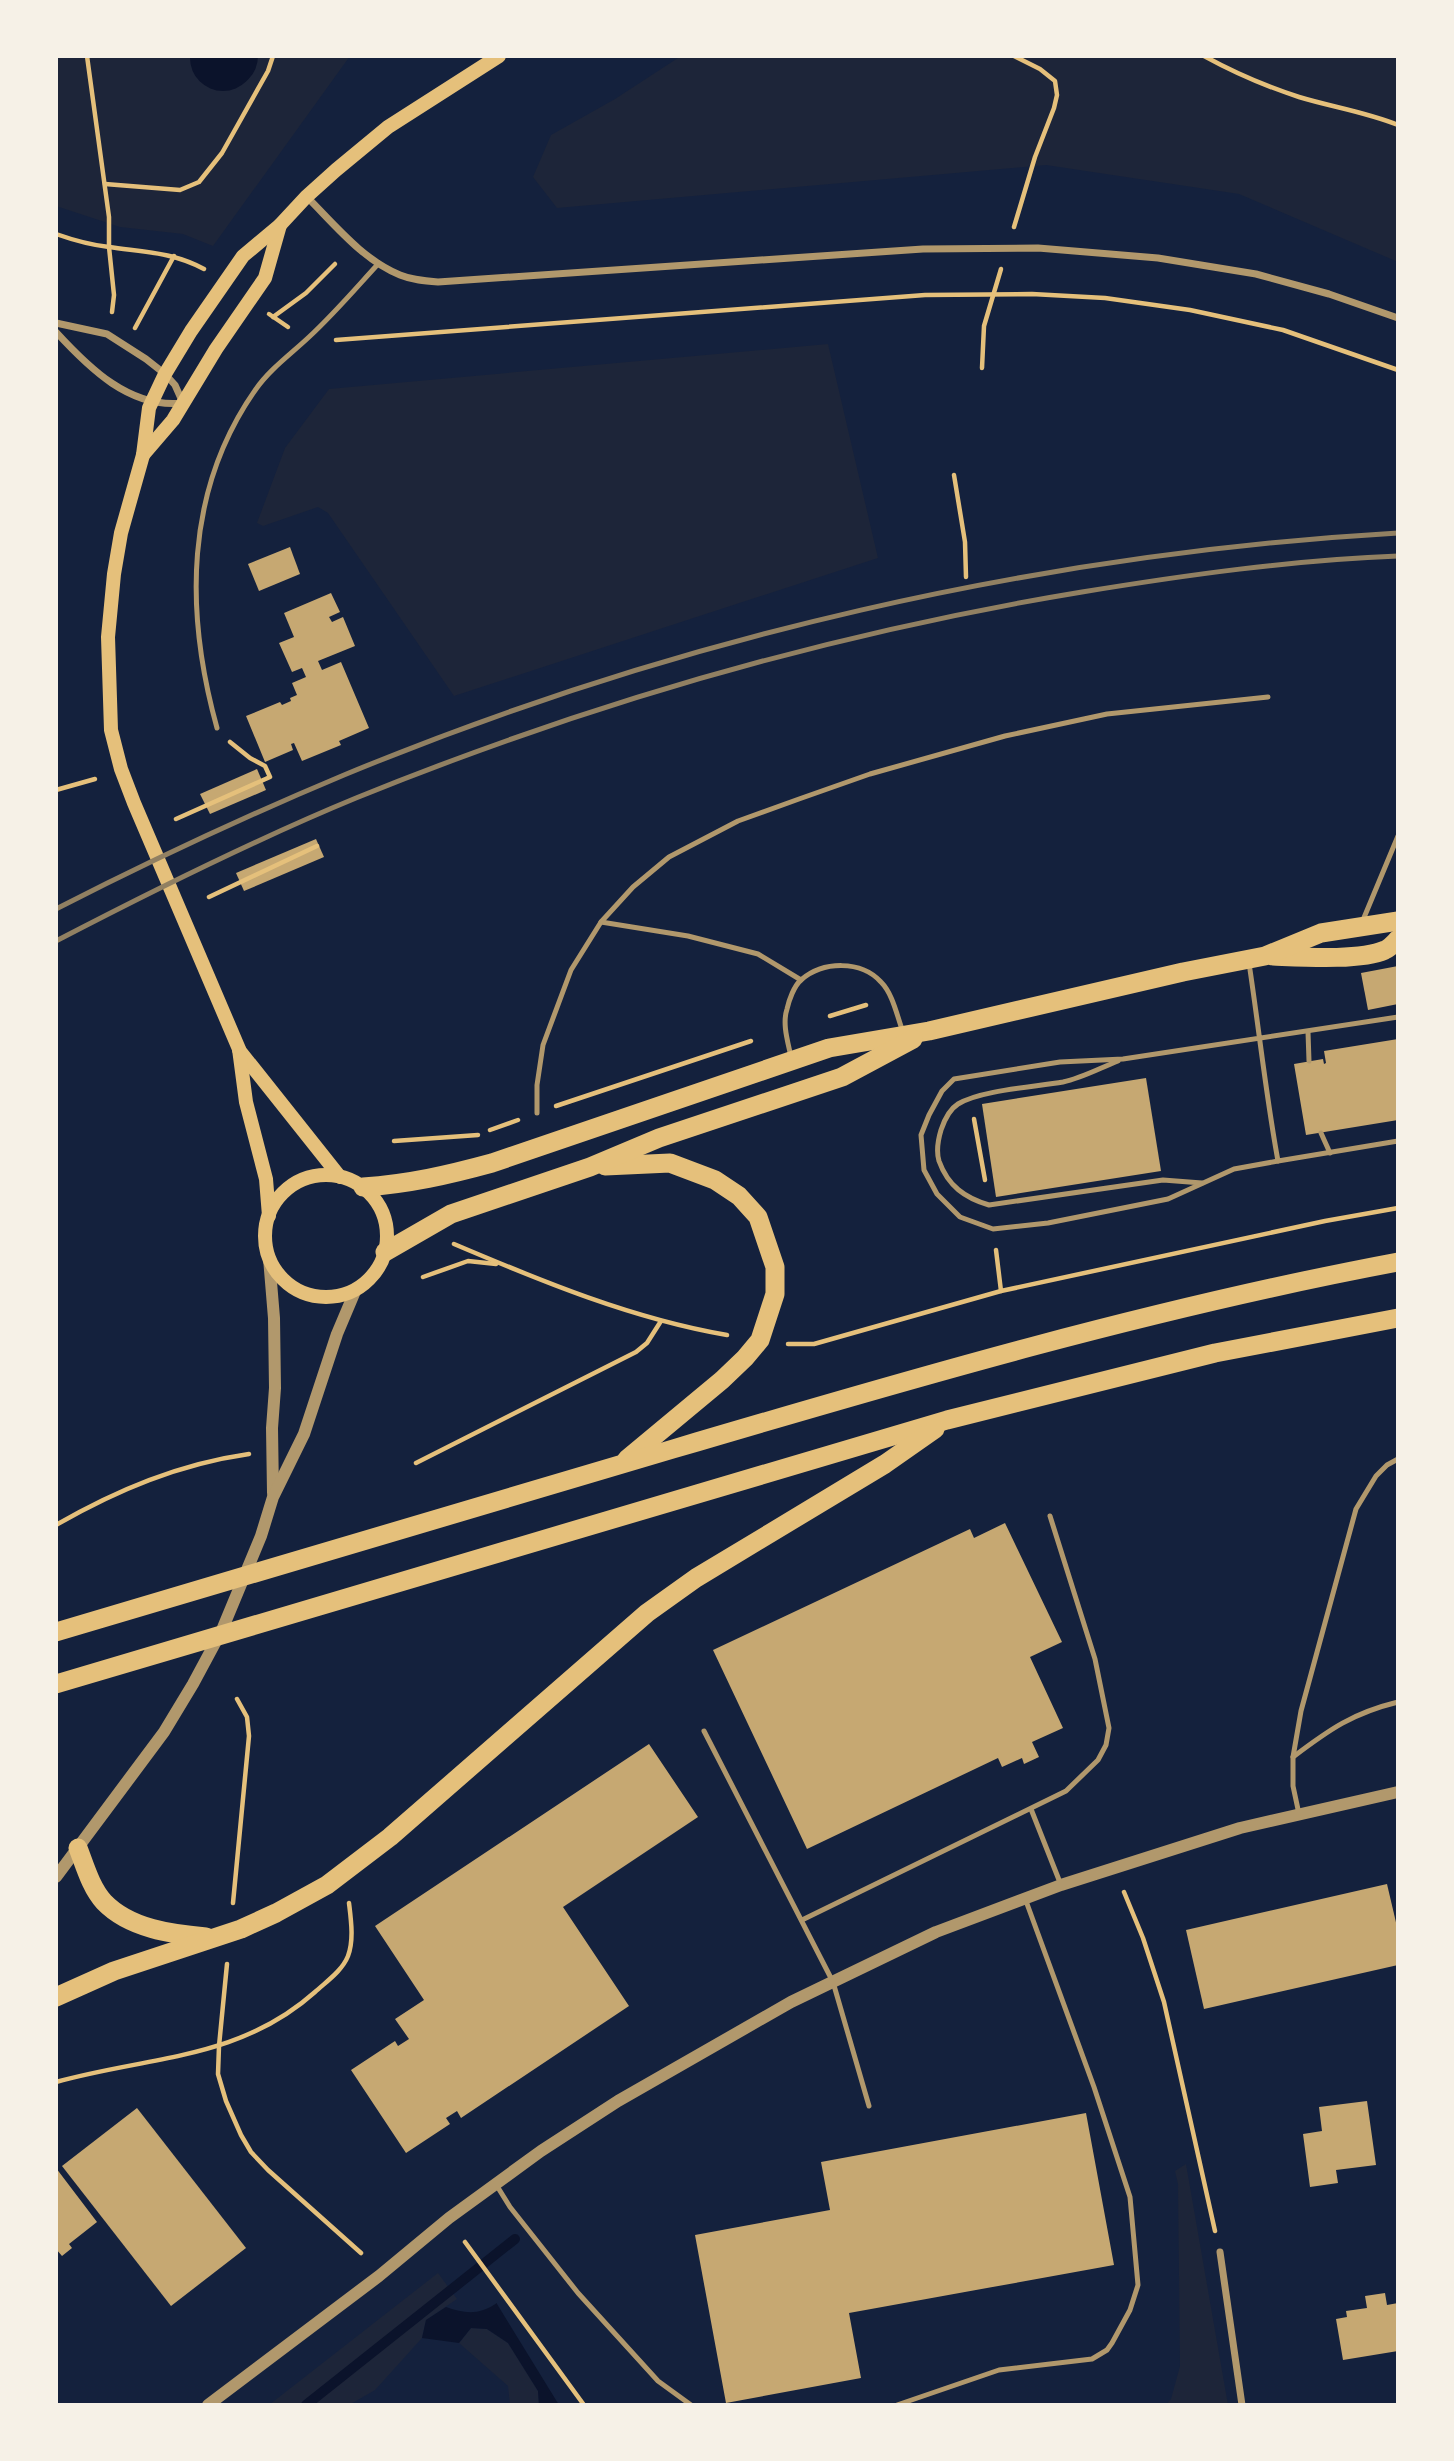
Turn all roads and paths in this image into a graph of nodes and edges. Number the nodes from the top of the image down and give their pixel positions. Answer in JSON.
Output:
{"nodes":[{"id":1,"x":87,"y":56,"type":"edge"},
{"id":2,"x":273,"y":56,"type":"edge"},
{"id":3,"x":499,"y":56,"type":"edge"},
{"id":4,"x":1014,"y":56,"type":"edge"},
{"id":5,"x":1204,"y":56,"type":"edge"},
{"id":6,"x":1398,"y":125,"type":"edge"},
{"id":7,"x":105,"y":184,"type":"junction"},
{"id":8,"x":306,"y":197,"type":"junction"},
{"id":9,"x":280,"y":225,"type":"junction"},
{"id":10,"x":56,"y":234,"type":"edge"},
{"id":11,"x":109,"y":247,"type":"junction"},
{"id":12,"x":1007,"y":247,"type":"junction"},
{"id":13,"x":174,"y":256,"type":"junction"},
{"id":14,"x":379,"y":263,"type":"junction"},
{"id":15,"x":335,"y":264,"type":"dead end"},
{"id":16,"x":209,"y":272,"type":"dead end"},
{"id":17,"x":994,"y":293,"type":"junction"},
{"id":18,"x":265,"y":312,"type":"dead end"},
{"id":19,"x":112,"y":313,"type":"dead end"},
{"id":20,"x":273,"y":317,"type":"junction"},
{"id":21,"x":1398,"y":318,"type":"edge"},
{"id":22,"x":56,"y":323,"type":"edge"},
{"id":23,"x":135,"y":329,"type":"dead end"},
{"id":24,"x":56,"y":332,"type":"edge"},
{"id":25,"x":311,"y":336,"type":"junction"},
{"id":26,"x":982,"y":368,"type":"dead end"},
{"id":27,"x":1398,"y":370,"type":"edge"},
{"id":28,"x":165,"y":374,"type":"junction"},
{"id":29,"x":151,"y":403,"type":"junction"},
{"id":30,"x":183,"y":403,"type":"junction"},
{"id":31,"x":143,"y":455,"type":"junction"},
{"id":32,"x":954,"y":475,"type":"dead end"},
{"id":33,"x":966,"y":577,"type":"dead end"},
{"id":34,"x":1268,"y":697,"type":"dead end"},
{"id":35,"x":218,"y":729,"type":"joint"},
{"id":36,"x":95,"y":779,"type":"dead end"},
{"id":37,"x":56,"y":790,"type":"edge"},
{"id":38,"x":176,"y":819,"type":"dead end"},
{"id":39,"x":1398,"y":836,"type":"edge"},
{"id":40,"x":317,"y":846,"type":"dead end"},
{"id":41,"x":209,"y":897,"type":"dead end"},
{"id":42,"x":1398,"y":921,"type":"edge"},
{"id":43,"x":601,"y":922,"type":"junction"},
{"id":44,"x":1360,"y":926,"type":"junction"},
{"id":45,"x":1398,"y":939,"type":"edge"},
{"id":46,"x":1257,"y":958,"type":"junction"},
{"id":47,"x":801,"y":980,"type":"junction"},
{"id":48,"x":866,"y":1005,"type":"dead end"},
{"id":49,"x":1398,"y":1017,"type":"edge"},
{"id":50,"x":820,"y":1019,"type":"dead end"},
{"id":51,"x":1308,"y":1032,"type":"junction"},
{"id":52,"x":905,"y":1039,"type":"junction"},
{"id":53,"x":1260,"y":1039,"type":"junction"},
{"id":54,"x":239,"y":1049,"type":"junction"},
{"id":55,"x":1124,"y":1059,"type":"junction"},
{"id":56,"x":792,"y":1060,"type":"junction"},
{"id":57,"x":1309,"y":1061,"type":"dead end"},
{"id":58,"x":537,"y":1113,"type":"dead end"},
{"id":59,"x":1321,"y":1133,"type":"dead end"},
{"id":60,"x":478,"y":1135,"type":"dead end"},
{"id":61,"x":394,"y":1141,"type":"dead end"},
{"id":62,"x":1398,"y":1141,"type":"edge"},
{"id":63,"x":1330,"y":1153,"type":"junction"},
{"id":64,"x":1278,"y":1161,"type":"junction"},
{"id":65,"x":590,"y":1167,"type":"junction"},
{"id":66,"x":340,"y":1177,"type":"junction"},
{"id":67,"x":1205,"y":1184,"type":"junction"},
{"id":68,"x":362,"y":1187,"type":"junction"},
{"id":69,"x":1398,"y":1208,"type":"edge"},
{"id":70,"x":269,"y":1216,"type":"junction"},
{"id":71,"x":453,"y":1243,"type":"dead end"},
{"id":72,"x":385,"y":1252,"type":"junction"},
{"id":73,"x":269,"y":1258,"type":"junction"},
{"id":74,"x":1398,"y":1262,"type":"edge"},
{"id":75,"x":503,"y":1265,"type":"junction"},
{"id":76,"x":424,"y":1277,"type":"dead end"},
{"id":77,"x":356,"y":1289,"type":"junction"},
{"id":78,"x":1398,"y":1318,"type":"edge"},
{"id":79,"x":900,"y":1320,"type":"junction"},
{"id":80,"x":661,"y":1321,"type":"junction"},
{"id":81,"x":903,"y":1327,"type":"dead end"},
{"id":82,"x":736,"y":1336,"type":"dead end"},
{"id":83,"x":780,"y":1343,"type":"dead end"},
{"id":84,"x":947,"y":1420,"type":"junction"},
{"id":85,"x":250,"y":1453,"type":"dead end"},
{"id":86,"x":1398,"y":1459,"type":"edge"},
{"id":87,"x":416,"y":1464,"type":"dead end"},
{"id":88,"x":620,"y":1465,"type":"junction"},
{"id":89,"x":274,"y":1497,"type":"junction"},
{"id":90,"x":1050,"y":1516,"type":"dead end"},
{"id":91,"x":56,"y":1525,"type":"edge"},
{"id":92,"x":56,"y":1632,"type":"edge"},
{"id":93,"x":56,"y":1684,"type":"edge"},
{"id":94,"x":237,"y":1699,"type":"dead end"},
{"id":95,"x":1398,"y":1702,"type":"edge"},
{"id":96,"x":704,"y":1731,"type":"dead end"},
{"id":97,"x":1293,"y":1757,"type":"junction"},
{"id":98,"x":1398,"y":1792,"type":"edge"},
{"id":99,"x":1031,"y":1809,"type":"junction"},
{"id":100,"x":1299,"y":1814,"type":"junction"},
{"id":101,"x":78,"y":1849,"type":"junction"},
{"id":102,"x":56,"y":1877,"type":"edge"},
{"id":103,"x":1061,"y":1885,"type":"junction"},
{"id":104,"x":1124,"y":1890,"type":"dead end"},
{"id":105,"x":1025,"y":1898,"type":"junction"},
{"id":106,"x":349,"y":1903,"type":"dead end"},
{"id":107,"x":232,"y":1911,"type":"dead end"},
{"id":108,"x":802,"y":1920,"type":"junction"},
{"id":109,"x":182,"y":1942,"type":"junction"},
{"id":110,"x":220,"y":1945,"type":"junction"},
{"id":111,"x":833,"y":1982,"type":"junction"},
{"id":112,"x":56,"y":1997,"type":"edge"},
{"id":113,"x":219,"y":2046,"type":"junction"},
{"id":114,"x":56,"y":2082,"type":"edge"},
{"id":115,"x":869,"y":2106,"type":"dead end"},
{"id":116,"x":495,"y":2183,"type":"junction"},
{"id":117,"x":465,"y":2242,"type":"dead end"},
{"id":118,"x":1220,"y":2252,"type":"joint"},
{"id":119,"x":361,"y":2253,"type":"dead end"},
{"id":120,"x":208,"y":2405,"type":"edge"},
{"id":121,"x":584,"y":2405,"type":"edge"},
{"id":122,"x":691,"y":2405,"type":"edge"},
{"id":123,"x":897,"y":2405,"type":"edge"},
{"id":124,"x":1242,"y":2405,"type":"edge"}],
"edges":[{"from":1,"to":7,"type":"path"},
{"from":2,"to":7,"type":"path"},
{"from":3,"to":8,"type":"main road"},
{"from":4,"to":12,"type":"path"},
{"from":5,"to":6,"type":"path"},
{"from":7,"to":11,"type":"path"},
{"from":8,"to":9,"type":"main road"},
{"from":8,"to":14,"type":"street"},
{"from":9,"to":28,"type":"main road"},
{"from":9,"to":30,"type":"main road"},
{"from":10,"to":11,"type":"path"},
{"from":11,"to":13,"type":"path"},
{"from":11,"to":19,"type":"path"},
{"from":12,"to":14,"type":"street"},
{"from":12,"to":17,"type":"path"},
{"from":12,"to":21,"type":"street"},
{"from":13,"to":16,"type":"path"},
{"from":13,"to":23,"type":"path"},
{"from":14,"to":25,"type":"lane"},
{"from":15,"to":20,"type":"path"},
{"from":17,"to":25,"type":"path"},
{"from":17,"to":26,"type":"path"},
{"from":17,"to":27,"type":"path"},
{"from":18,"to":20,"type":"path"},
{"from":20,"to":25,"type":"path"},
{"from":22,"to":28,"type":"street"},
{"from":24,"to":29,"type":"street"},
{"from":25,"to":35,"type":"lane"},
{"from":28,"to":29,"type":"main road"},
{"from":28,"to":30,"type":"street"},
{"from":29,"to":30,"type":"street"},
{"from":29,"to":31,"type":"main road"},
{"from":30,"to":31,"type":"main road"},
{"from":31,"to":54,"type":"main road"},
{"from":32,"to":33,"type":"path"},
{"from":34,"to":43,"type":"lane"},
{"from":35,"to":38,"type":"path"},
{"from":36,"to":37,"type":"path"},
{"from":39,"to":44,"type":"lane"},
{"from":40,"to":41,"type":"path"},
{"from":42,"to":44,"type":"highway"},
{"from":43,"to":47,"type":"lane"},
{"from":43,"to":58,"type":"lane"},
{"from":44,"to":46,"type":"highway"},
{"from":45,"to":46,"type":"highway"},
{"from":46,"to":52,"type":"highway"},
{"from":46,"to":53,"type":"lane"},
{"from":47,"to":52,"type":"lane"},
{"from":47,"to":56,"type":"lane"},
{"from":48,"to":50,"type":"path"},
{"from":49,"to":51,"type":"lane"},
{"from":51,"to":53,"type":"lane"},
{"from":51,"to":57,"type":"lane"},
{"from":52,"to":56,"type":"highway"},
{"from":52,"to":65,"type":"highway"},
{"from":53,"to":55,"type":"lane"},
{"from":53,"to":64,"type":"lane"},
{"from":54,"to":66,"type":"main road"},
{"from":54,"to":70,"type":"main road"},
{"from":55,"to":67,"type":"lane"},
{"from":55,"to":67,"type":"lane"},
{"from":56,"to":68,"type":"highway"},
{"from":59,"to":63,"type":"lane"},
{"from":60,"to":61,"type":"path"},
{"from":62,"to":63,"type":"lane"},
{"from":63,"to":64,"type":"lane"},
{"from":64,"to":67,"type":"lane"},
{"from":65,"to":72,"type":"highway"},
{"from":65,"to":88,"type":"highway"},
{"from":66,"to":68,"type":"main road"},
{"from":66,"to":70,"type":"main road"},
{"from":68,"to":72,"type":"main road"},
{"from":69,"to":79,"type":"path"},
{"from":70,"to":73,"type":"main road"},
{"from":71,"to":75,"type":"path"},
{"from":72,"to":77,"type":"main road"},
{"from":73,"to":77,"type":"main road"},
{"from":73,"to":89,"type":"street"},
{"from":74,"to":88,"type":"highway"},
{"from":75,"to":76,"type":"path"},
{"from":75,"to":80,"type":"path"},
{"from":77,"to":89,"type":"street"},
{"from":78,"to":84,"type":"highway"},
{"from":79,"to":81,"type":"path"},
{"from":79,"to":83,"type":"path"},
{"from":80,"to":82,"type":"path"},
{"from":80,"to":87,"type":"path"},
{"from":84,"to":93,"type":"highway"},
{"from":84,"to":110,"type":"highway"},
{"from":85,"to":91,"type":"path"},
{"from":86,"to":97,"type":"lane"},
{"from":88,"to":92,"type":"highway"},
{"from":89,"to":101,"type":"street"},
{"from":90,"to":99,"type":"lane"},
{"from":94,"to":107,"type":"path"},
{"from":95,"to":97,"type":"lane"},
{"from":96,"to":108,"type":"lane"},
{"from":97,"to":100,"type":"lane"},
{"from":98,"to":100,"type":"street"},
{"from":99,"to":103,"type":"lane"},
{"from":99,"to":108,"type":"lane"},
{"from":100,"to":103,"type":"street"},
{"from":101,"to":102,"type":"street"},
{"from":101,"to":109,"type":"highway"},
{"from":103,"to":105,"type":"street"},
{"from":104,"to":118,"type":"path"},
{"from":105,"to":111,"type":"street"},
{"from":105,"to":123,"type":"lane"},
{"from":106,"to":113,"type":"path"},
{"from":108,"to":111,"type":"lane"},
{"from":109,"to":110,"type":"highway"},
{"from":109,"to":112,"type":"highway"},
{"from":110,"to":113,"type":"path"},
{"from":111,"to":115,"type":"lane"},
{"from":111,"to":116,"type":"street"},
{"from":113,"to":114,"type":"path"},
{"from":113,"to":119,"type":"path"},
{"from":116,"to":120,"type":"street"},
{"from":116,"to":122,"type":"lane"},
{"from":117,"to":121,"type":"path"},
{"from":118,"to":124,"type":"street"}]}
